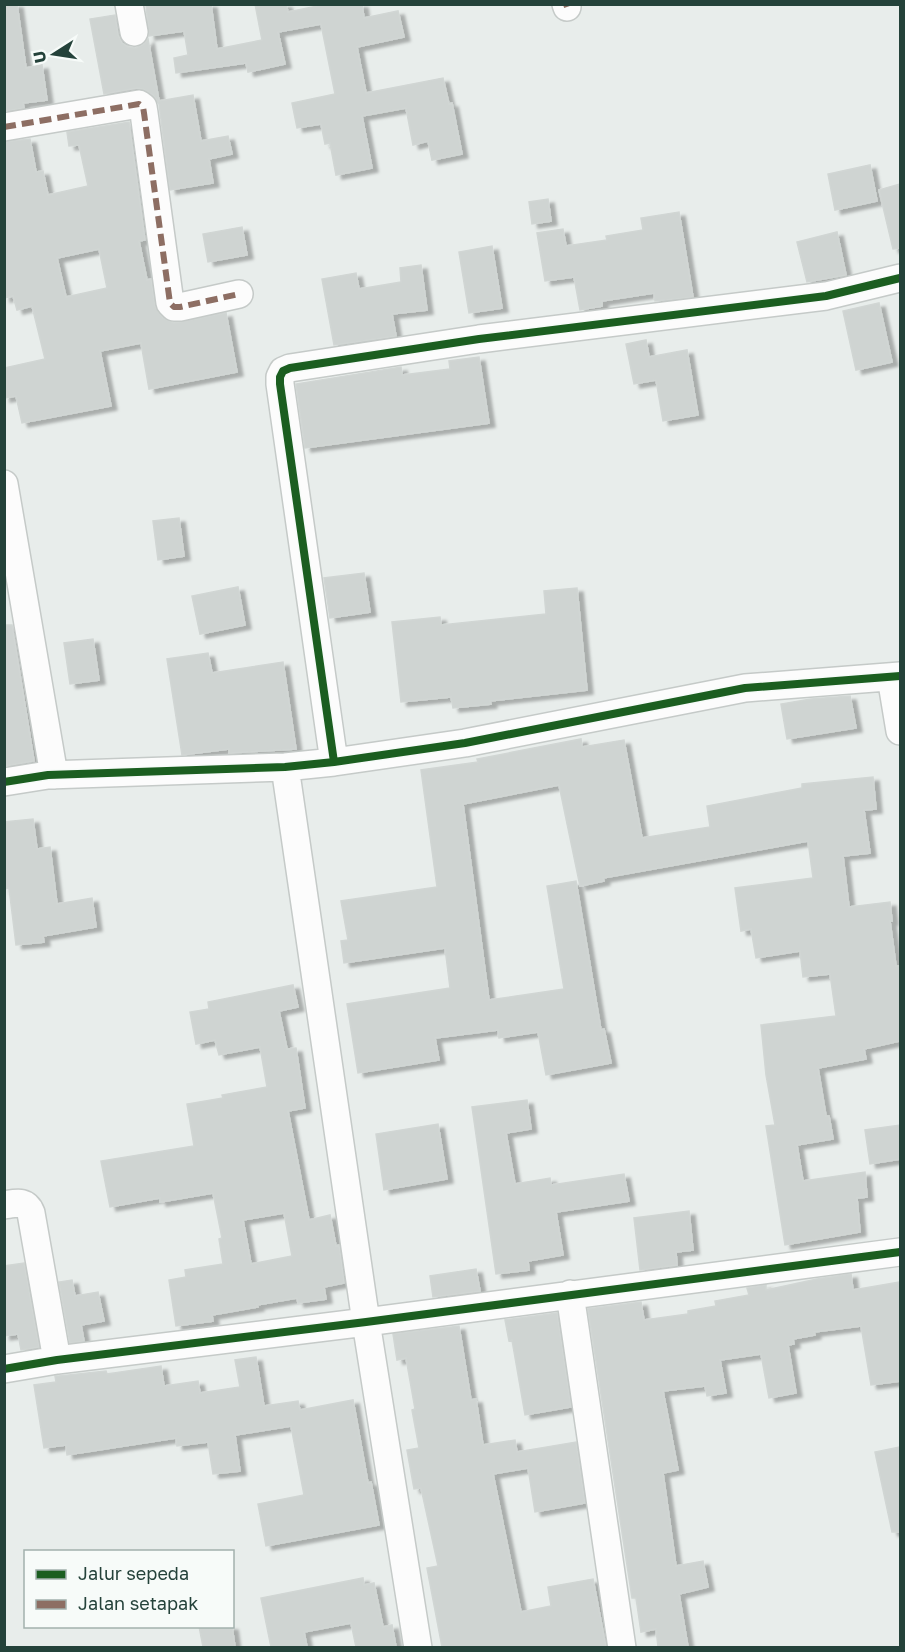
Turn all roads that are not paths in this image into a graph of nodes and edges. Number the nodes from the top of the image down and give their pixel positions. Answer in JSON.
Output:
{"nodes":[{"id":1,"x":129,"y":4,"type":"edge"},
{"id":2,"x":134,"y":32,"type":"dead end"},
{"id":3,"x":4,"y":128,"type":"edge"},
{"id":4,"x":900,"y":278,"type":"edge"},
{"id":5,"x":239,"y":294,"type":"dead end"},
{"id":6,"x":4,"y":484,"type":"edge"},
{"id":7,"x":896,"y":676,"type":"edge"},
{"id":8,"x":900,"y":731,"type":"edge"},
{"id":9,"x":334,"y":762,"type":"junction"},
{"id":10,"x":285,"y":767,"type":"junction"},
{"id":11,"x":54,"y":775,"type":"junction"},
{"id":12,"x":4,"y":782,"type":"edge"},
{"id":13,"x":4,"y":1205,"type":"edge"},
{"id":14,"x":900,"y":1252,"type":"edge"},
{"id":15,"x":570,"y":1294,"type":"junction"},
{"id":16,"x":366,"y":1322,"type":"junction"},
{"id":17,"x":57,"y":1360,"type":"junction"},
{"id":18,"x":4,"y":1369,"type":"edge"},
{"id":19,"x":418,"y":1647,"type":"edge"},
{"id":20,"x":622,"y":1647,"type":"edge"}],
"edges":[{"from":1,"to":2,"type":"street"},
{"from":3,"to":5,"type":"street"},
{"from":4,"to":9,"type":"street"},
{"from":6,"to":11,"type":"street"},
{"from":7,"to":8,"type":"street"},
{"from":7,"to":9,"type":"street"},
{"from":9,"to":10,"type":"street"},
{"from":10,"to":11,"type":"street"},
{"from":10,"to":16,"type":"street"},
{"from":11,"to":12,"type":"street"},
{"from":13,"to":17,"type":"street"},
{"from":14,"to":15,"type":"street"},
{"from":15,"to":16,"type":"street"},
{"from":15,"to":20,"type":"street"},
{"from":16,"to":17,"type":"street"},
{"from":16,"to":19,"type":"street"},
{"from":17,"to":18,"type":"street"}]}
